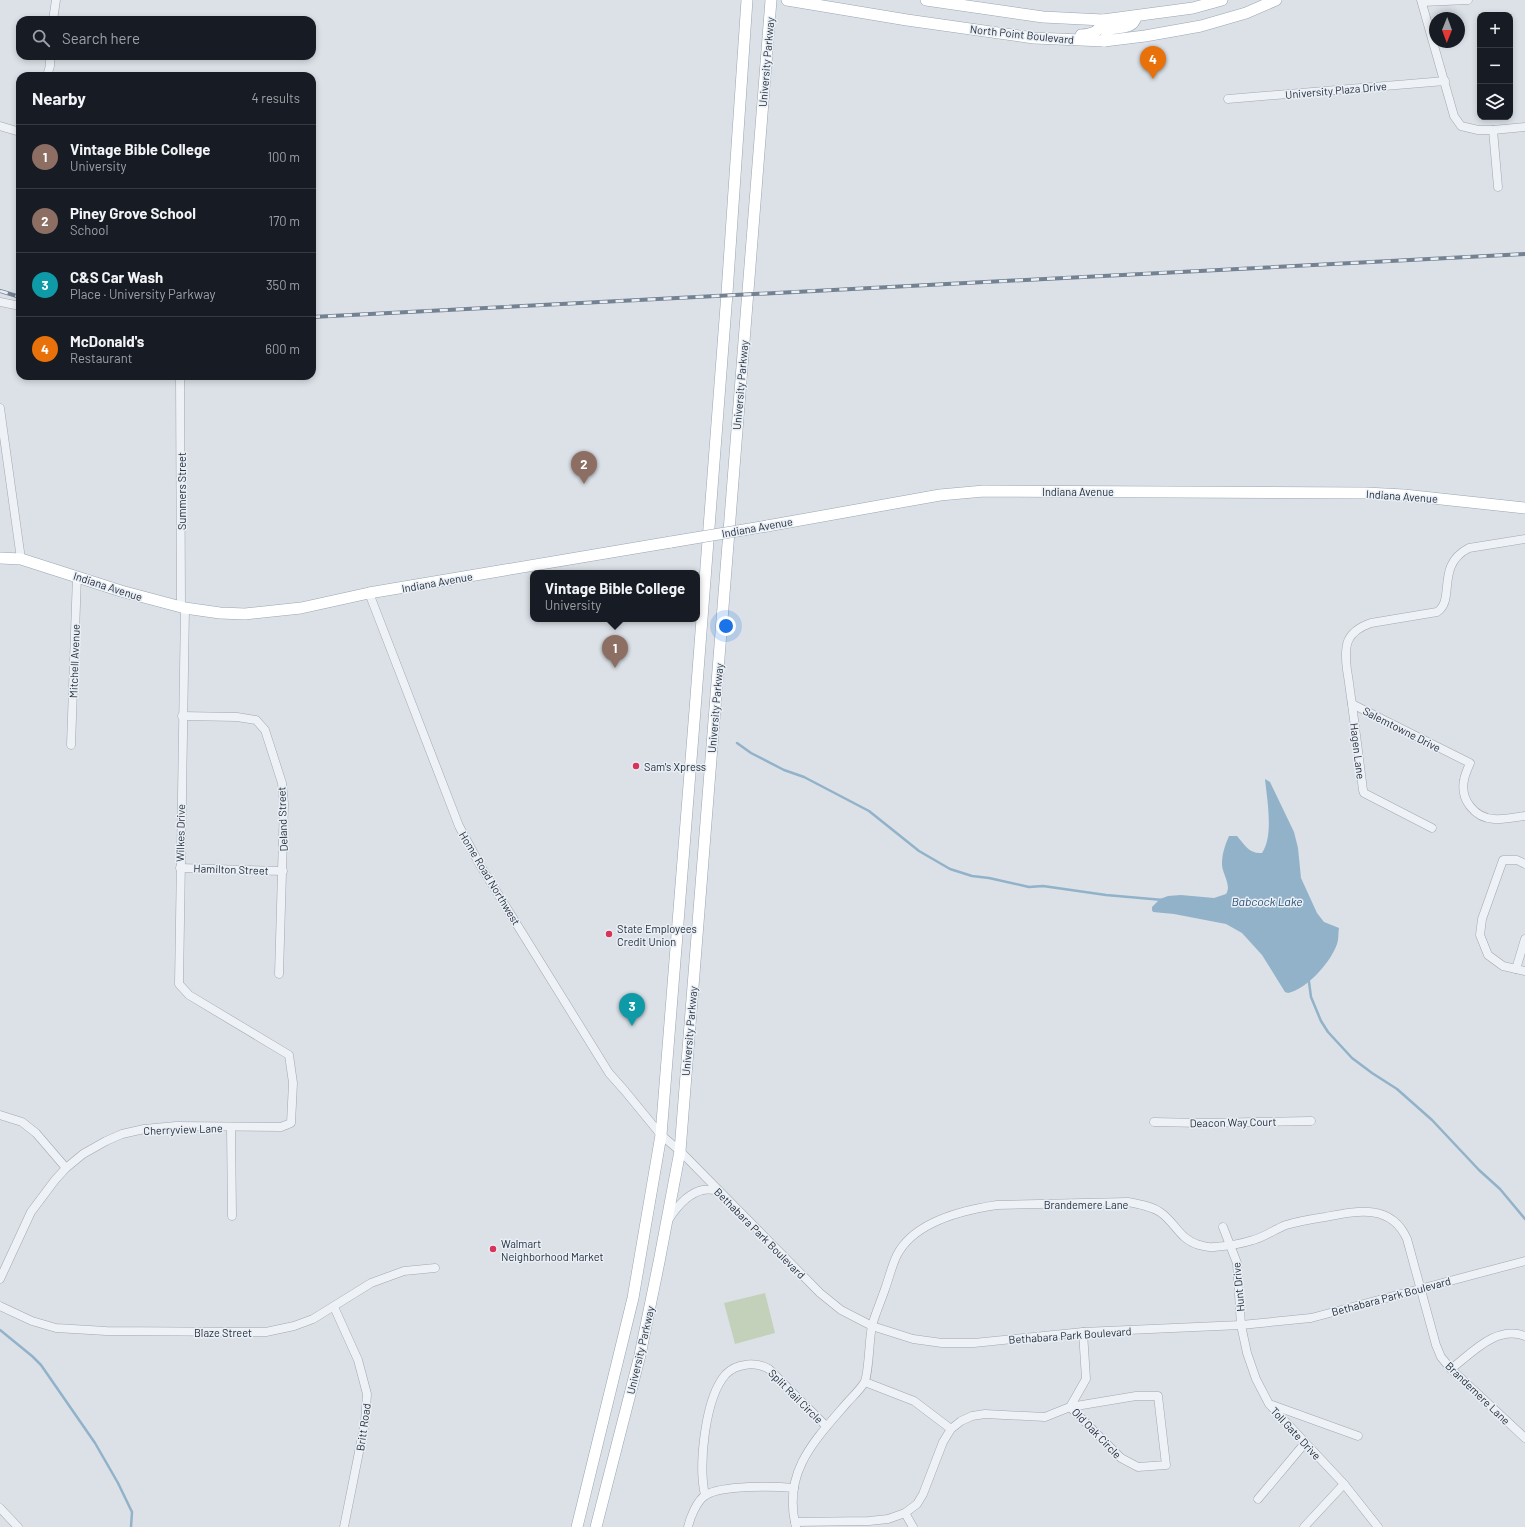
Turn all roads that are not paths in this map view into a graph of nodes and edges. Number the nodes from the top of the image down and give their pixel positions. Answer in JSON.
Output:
{"nodes":[{"id":1,"x":56,"y":0,"type":"edge"},
{"id":2,"x":747,"y":0,"type":"edge"},
{"id":3,"x":771,"y":0,"type":"edge"},
{"id":4,"x":787,"y":0,"type":"edge"},
{"id":5,"x":926,"y":0,"type":"edge"},
{"id":6,"x":1222,"y":0,"type":"edge"},
{"id":7,"x":1276,"y":0,"type":"edge"},
{"id":8,"x":1468,"y":0,"type":"edge"},
{"id":9,"x":1422,"y":1,"type":"edge"},
{"id":10,"x":54,"y":16,"type":"edge"},
{"id":11,"x":1136,"y":17,"type":"junction"},
{"id":12,"x":1103,"y":20,"type":"junction"},
{"id":13,"x":1070,"y":40,"type":"junction"},
{"id":14,"x":1104,"y":41,"type":"junction"},
{"id":15,"x":50,"y":60,"type":"edge"},
{"id":16,"x":48,"y":72,"type":"edge"},
{"id":17,"x":1445,"y":81,"type":"junction"},
{"id":18,"x":1228,"y":99,"type":"dead end"},
{"id":19,"x":0,"y":126,"type":"edge"},
{"id":20,"x":1525,"y":127,"type":"edge"},
{"id":21,"x":1494,"y":130,"type":"junction"},
{"id":22,"x":16,"y":131,"type":"edge"},
{"id":23,"x":1498,"y":187,"type":"dead end"},
{"id":24,"x":0,"y":302,"type":"edge"},
{"id":25,"x":16,"y":305,"type":"edge"},
{"id":26,"x":180,"y":380,"type":"edge"},
{"id":27,"x":0,"y":408,"type":"edge"},
{"id":28,"x":1525,"y":508,"type":"edge"},
{"id":29,"x":1525,"y":539,"type":"edge"},
{"id":30,"x":0,"y":558,"type":"edge"},
{"id":31,"x":21,"y":559,"type":"junction"},
{"id":32,"x":77,"y":576,"type":"junction"},
{"id":33,"x":369,"y":594,"type":"junction"},
{"id":34,"x":183,"y":607,"type":"junction"},
{"id":35,"x":1352,"y":704,"type":"junction"},
{"id":36,"x":182,"y":716,"type":"junction"},
{"id":37,"x":70,"y":745,"type":"dead end"},
{"id":38,"x":1525,"y":816,"type":"edge"},
{"id":39,"x":1432,"y":828,"type":"dead end"},
{"id":40,"x":1525,"y":864,"type":"edge"},
{"id":41,"x":180,"y":868,"type":"junction"},
{"id":42,"x":283,"y":871,"type":"junction"},
{"id":43,"x":1525,"y":939,"type":"edge"},
{"id":44,"x":1516,"y":969,"type":"junction"},
{"id":45,"x":1525,"y":971,"type":"edge"},
{"id":46,"x":279,"y":974,"type":"dead end"},
{"id":47,"x":241,"y":1025,"type":"joint"},
{"id":48,"x":0,"y":1115,"type":"edge"},
{"id":49,"x":1311,"y":1120,"type":"dead end"},
{"id":50,"x":1154,"y":1122,"type":"dead end"},
{"id":51,"x":231,"y":1127,"type":"junction"},
{"id":52,"x":661,"y":1135,"type":"junction"},
{"id":53,"x":680,"y":1151,"type":"junction"},
{"id":54,"x":66,"y":1168,"type":"junction"},
{"id":55,"x":719,"y":1191,"type":"junction"},
{"id":56,"x":232,"y":1216,"type":"dead end"},
{"id":57,"x":666,"y":1223,"type":"junction"},
{"id":58,"x":1223,"y":1227,"type":"dead end"},
{"id":59,"x":1230,"y":1245,"type":"junction"},
{"id":60,"x":1525,"y":1261,"type":"edge"},
{"id":61,"x":435,"y":1268,"type":"dead end"},
{"id":62,"x":0,"y":1279,"type":"edge"},
{"id":63,"x":1421,"y":1287,"type":"junction"},
{"id":64,"x":0,"y":1306,"type":"edge"},
{"id":65,"x":334,"y":1307,"type":"junction"},
{"id":66,"x":1240,"y":1325,"type":"junction"},
{"id":67,"x":872,"y":1326,"type":"junction"},
{"id":68,"x":1083,"y":1332,"type":"junction"},
{"id":69,"x":1525,"y":1336,"type":"edge"},
{"id":70,"x":1451,"y":1369,"type":"junction"},
{"id":71,"x":865,"y":1382,"type":"junction"},
{"id":72,"x":1270,"y":1404,"type":"junction"},
{"id":73,"x":1070,"y":1407,"type":"junction"},
{"id":74,"x":826,"y":1426,"type":"junction"},
{"id":75,"x":951,"y":1430,"type":"junction"},
{"id":76,"x":1358,"y":1436,"type":"dead end"},
{"id":77,"x":1525,"y":1438,"type":"edge"},
{"id":78,"x":1305,"y":1443,"type":"junction"},
{"id":79,"x":1344,"y":1484,"type":"junction"},
{"id":80,"x":794,"y":1488,"type":"junction"},
{"id":81,"x":705,"y":1495,"type":"junction"},
{"id":82,"x":1258,"y":1499,"type":"dead end"},
{"id":83,"x":0,"y":1508,"type":"edge"},
{"id":84,"x":905,"y":1513,"type":"junction"},
{"id":85,"x":795,"y":1525,"type":"edge"},
{"id":86,"x":18,"y":1527,"type":"edge"},
{"id":87,"x":344,"y":1527,"type":"edge"},
{"id":88,"x":577,"y":1527,"type":"edge"},
{"id":89,"x":596,"y":1527,"type":"edge"},
{"id":90,"x":688,"y":1527,"type":"edge"},
{"id":91,"x":913,"y":1527,"type":"edge"},
{"id":92,"x":1304,"y":1527,"type":"edge"},
{"id":93,"x":1378,"y":1527,"type":"edge"}],
"edges":[{"from":1,"to":10,"type":"street"},
{"from":2,"to":52,"type":"main road","name":"University Parkway"},
{"from":3,"to":53,"type":"main road","name":"University Parkway"},
{"from":4,"to":13,"type":"main road","name":"North Point Boulevard"},
{"from":5,"to":12,"type":"main road","name":"North Point Boulevard"},
{"from":6,"to":11,"type":"main road","name":"North Point Boulevard"},
{"from":7,"to":14,"type":"main road","name":"North Point Boulevard"},
{"from":8,"to":9,"type":"street"},
{"from":9,"to":17,"type":"street"},
{"from":11,"to":12,"type":"main road","name":"North Point Boulevard"},
{"from":11,"to":14,"type":"main road"},
{"from":12,"to":13,"type":"main road"},
{"from":13,"to":14,"type":"main road","name":"North Point Boulevard"},
{"from":15,"to":16,"type":"street"},
{"from":17,"to":18,"type":"street","name":"University Plaza Drive"},
{"from":17,"to":21,"type":"street"},
{"from":19,"to":22,"type":"street"},
{"from":20,"to":21,"type":"street"},
{"from":21,"to":23,"type":"street"},
{"from":24,"to":25,"type":"street"},
{"from":26,"to":34,"type":"street","name":"Summers Street"},
{"from":27,"to":31,"type":"street"},
{"from":28,"to":33,"type":"main road","name":"Indiana Avenue","bridge":true},
{"from":29,"to":35,"type":"street","name":"Salemtowne Drive"},
{"from":30,"to":31,"type":"main road","name":"Indiana Avenue"},
{"from":31,"to":32,"type":"main road","name":"Indiana Avenue"},
{"from":32,"to":34,"type":"main road","name":"Indiana Avenue"},
{"from":32,"to":37,"type":"street","name":"Mitchell Avenue"},
{"from":33,"to":34,"type":"main road","name":"Indiana Avenue"},
{"from":33,"to":52,"type":"street","name":"Home Road Northwest"},
{"from":34,"to":36,"type":"street","name":"Wilkes Drive"},
{"from":35,"to":38,"type":"street","name":"Salemtowne Drive"},
{"from":35,"to":39,"type":"street","name":"Hagen Lane"},
{"from":36,"to":41,"type":"street","name":"Wilkes Drive"},
{"from":36,"to":42,"type":"street","name":"Deland Street"},
{"from":40,"to":44,"type":"street"},
{"from":41,"to":42,"type":"street","name":"Hamilton Street"},
{"from":41,"to":47,"type":"street","name":"Wilkes Drive"},
{"from":42,"to":46,"type":"street","name":"Deland Street"},
{"from":43,"to":44,"type":"street"},
{"from":44,"to":45,"type":"street"},
{"from":47,"to":51,"type":"street","name":"Cherryview Lane"},
{"from":48,"to":54,"type":"street"},
{"from":49,"to":50,"type":"street","name":"Deacon Way Court"},
{"from":51,"to":54,"type":"street","name":"Cherryview Lane"},
{"from":51,"to":56,"type":"street"},
{"from":52,"to":53,"type":"street","name":"Home Road Northwest"},
{"from":52,"to":88,"type":"main road","name":"University Parkway"},
{"from":53,"to":55,"type":"street","name":"Bethabara Park Boulevard"},
{"from":53,"to":57,"type":"main road","name":"University Parkway"},
{"from":54,"to":62,"type":"street","name":"Cherryview Lane"},
{"from":55,"to":57,"type":"street"},
{"from":55,"to":67,"type":"street","name":"Bethabara Park Boulevard"},
{"from":57,"to":89,"type":"main road","name":"University Parkway"},
{"from":58,"to":59,"type":"street","name":"Hunt Drive"},
{"from":59,"to":63,"type":"street","name":"Brandemere Lane"},
{"from":59,"to":66,"type":"street","name":"Hunt Drive"},
{"from":59,"to":67,"type":"street","name":"Brandemere Lane"},
{"from":60,"to":63,"type":"street","name":"Bethabara Park Boulevard"},
{"from":61,"to":65,"type":"street","name":"Blaze Street"},
{"from":63,"to":66,"type":"street","name":"Bethabara Park Boulevard"},
{"from":63,"to":70,"type":"street","name":"Brandemere Lane"},
{"from":64,"to":65,"type":"street","name":"Blaze Street"},
{"from":65,"to":87,"type":"street","name":"Britt Road"},
{"from":66,"to":68,"type":"street","name":"Bethabara Park Boulevard"},
{"from":66,"to":72,"type":"street","name":"Toll Gate Drive"},
{"from":67,"to":68,"type":"street","name":"Bethabara Park Boulevard"},
{"from":67,"to":71,"type":"street","name":"Brandemere Lane"},
{"from":68,"to":73,"type":"street"},
{"from":69,"to":70,"type":"street"},
{"from":70,"to":77,"type":"street","name":"Brandemere Lane"},
{"from":71,"to":74,"type":"street"},
{"from":71,"to":75,"type":"street"},
{"from":72,"to":76,"type":"street"},
{"from":72,"to":78,"type":"street","name":"Toll Gate Drive"},
{"from":73,"to":73,"type":"street","name":"Old Oak Circle"},
{"from":73,"to":75,"type":"street"},
{"from":74,"to":80,"type":"street"},
{"from":74,"to":81,"type":"street","name":"Split Rail Circle"},
{"from":75,"to":84,"type":"street"},
{"from":78,"to":79,"type":"street","name":"Toll Gate Drive"},
{"from":78,"to":82,"type":"street"},
{"from":79,"to":92,"type":"street"},
{"from":79,"to":93,"type":"street","name":"Toll Gate Drive"},
{"from":80,"to":81,"type":"street"},
{"from":80,"to":85,"type":"street"},
{"from":81,"to":90,"type":"street"},
{"from":83,"to":86,"type":"street"},
{"from":84,"to":85,"type":"street"},
{"from":84,"to":91,"type":"street"}]}
